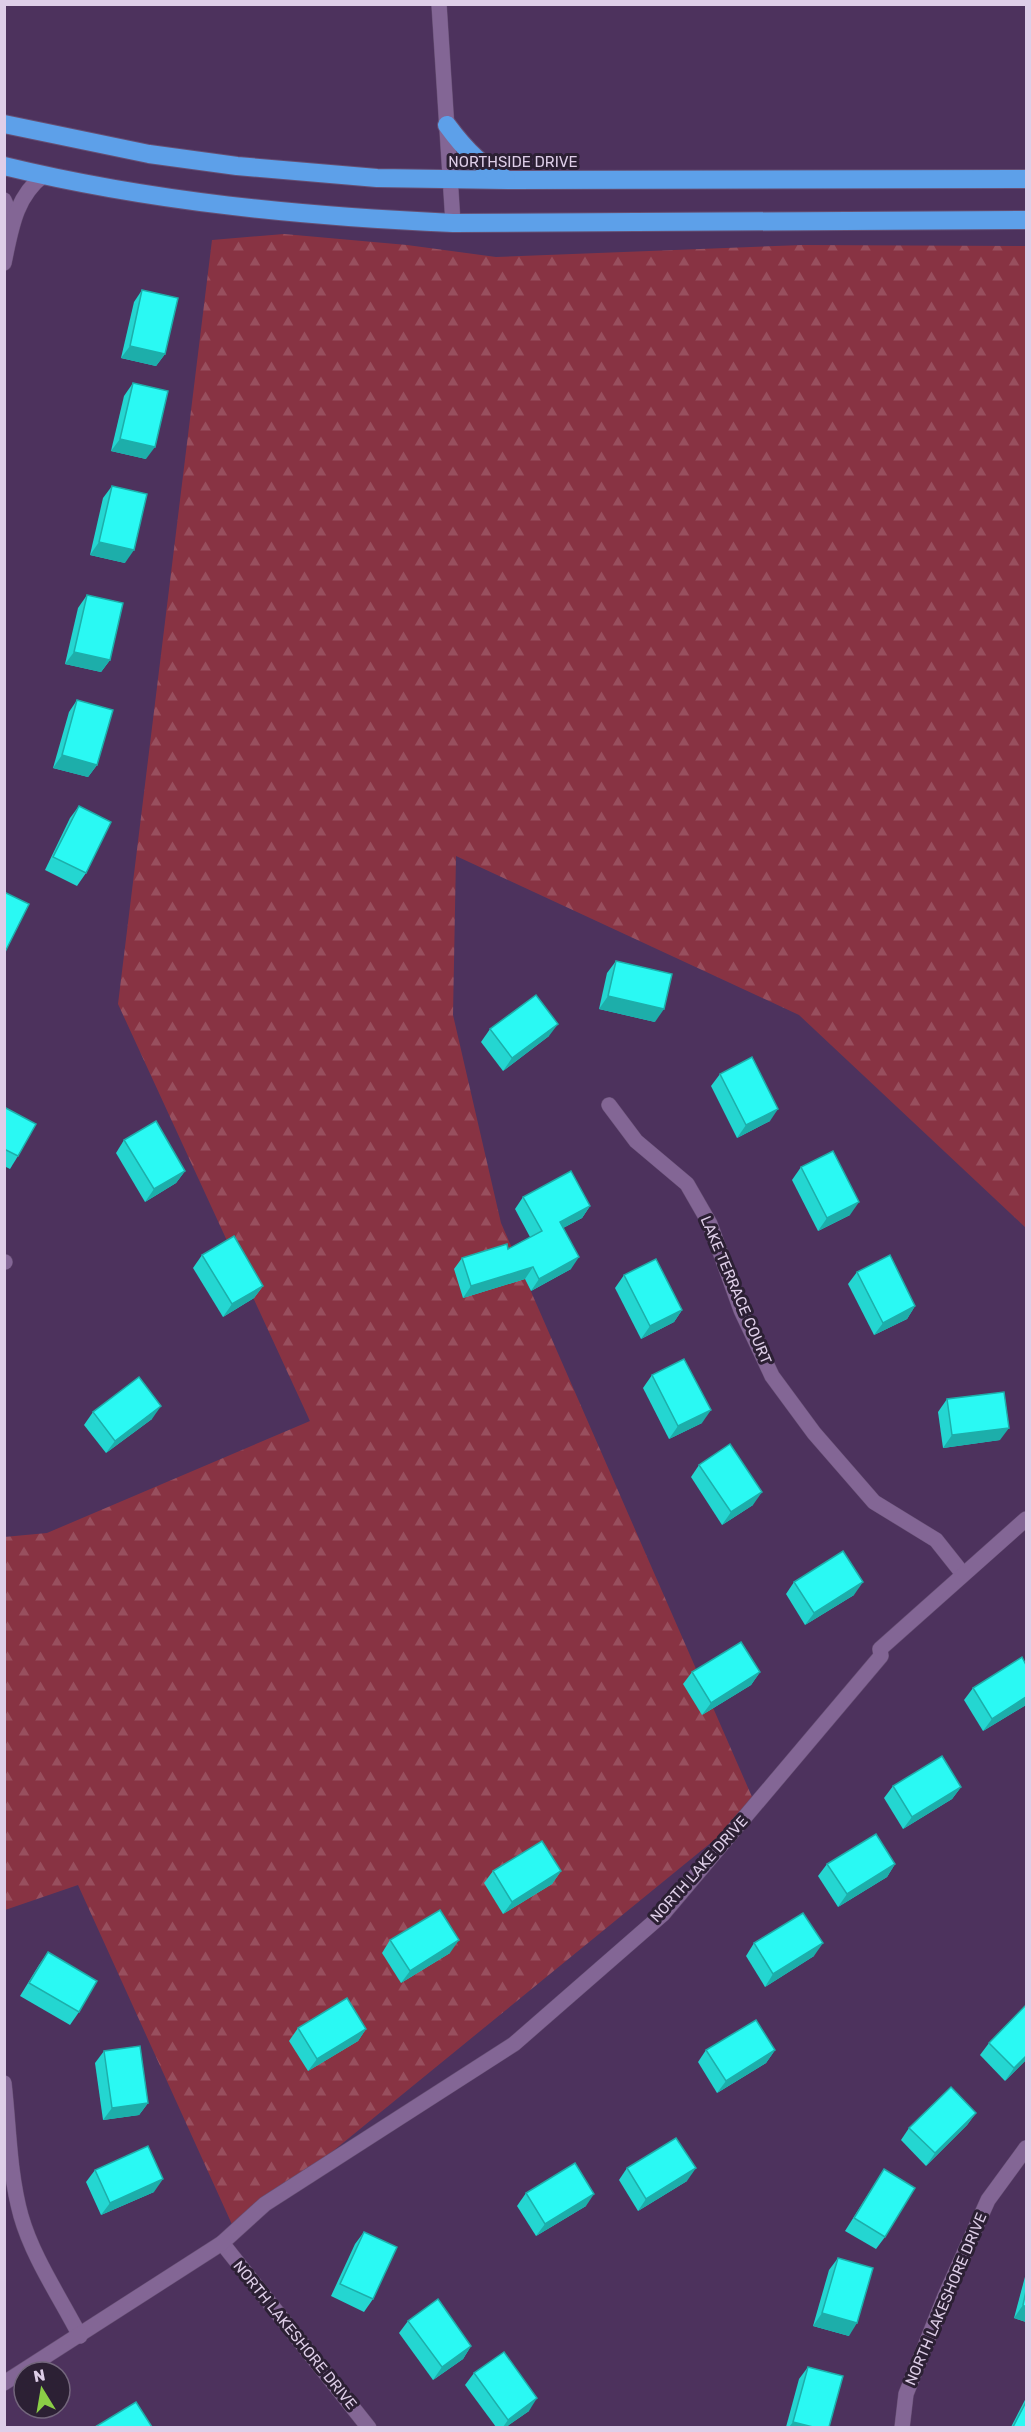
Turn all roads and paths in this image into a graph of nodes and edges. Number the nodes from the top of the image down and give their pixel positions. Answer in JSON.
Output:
{"nodes":[{"id":1,"x":439,"y":4,"type":"edge"},
{"id":2,"x":4,"y":123,"type":"edge"},
{"id":3,"x":447,"y":124,"type":"junction"},
{"id":4,"x":4,"y":166,"type":"edge"},
{"id":5,"x":44,"y":176,"type":"junction"},
{"id":6,"x":1026,"y":179,"type":"edge"},
{"id":7,"x":451,"y":180,"type":"junction"},
{"id":8,"x":507,"y":180,"type":"junction"},
{"id":9,"x":4,"y":200,"type":"edge"},
{"id":10,"x":13,"y":220,"type":"junction"},
{"id":11,"x":1026,"y":220,"type":"edge"},
{"id":12,"x":453,"y":223,"type":"junction"},
{"id":13,"x":4,"y":263,"type":"edge"},
{"id":14,"x":609,"y":1105,"type":"dead end"},
{"id":15,"x":1026,"y":1519,"type":"edge"},
{"id":16,"x":963,"y":1574,"type":"junction"},
{"id":17,"x":4,"y":2083,"type":"edge"},
{"id":18,"x":1026,"y":2148,"type":"edge"},
{"id":19,"x":222,"y":2243,"type":"junction"},
{"id":20,"x":80,"y":2336,"type":"junction"},
{"id":21,"x":4,"y":2383,"type":"edge"},
{"id":22,"x":369,"y":2427,"type":"edge"},
{"id":23,"x":903,"y":2427,"type":"edge"}],
"edges":[{"from":1,"to":3,"type":"street"},
{"from":2,"to":7,"type":"highway","name":"NORTHSIDE DRIVE"},
{"from":3,"to":7,"type":"street"},
{"from":3,"to":8,"type":"highway"},
{"from":4,"to":5,"type":"highway"},
{"from":5,"to":10,"type":"street"},
{"from":5,"to":12,"type":"highway"},
{"from":6,"to":8,"type":"highway","name":"NORTHSIDE DRIVE"},
{"from":7,"to":8,"type":"highway","name":"NORTHSIDE DRIVE"},
{"from":7,"to":12,"type":"street"},
{"from":9,"to":10,"type":"street"},
{"from":10,"to":13,"type":"street"},
{"from":11,"to":12,"type":"highway"},
{"from":14,"to":16,"type":"street","name":"LAKE TERRACE COURT"},
{"from":15,"to":16,"type":"street","name":"NORTH LAKE DRIVE"},
{"from":16,"to":19,"type":"street","name":"NORTH LAKE DRIVE"},
{"from":17,"to":20,"type":"street"},
{"from":18,"to":23,"type":"street","name":"NORTH LAKESHORE DRIVE"},
{"from":19,"to":20,"type":"street"},
{"from":19,"to":22,"type":"street","name":"NORTH LAKESHORE DRIVE"},
{"from":20,"to":21,"type":"street"}]}
